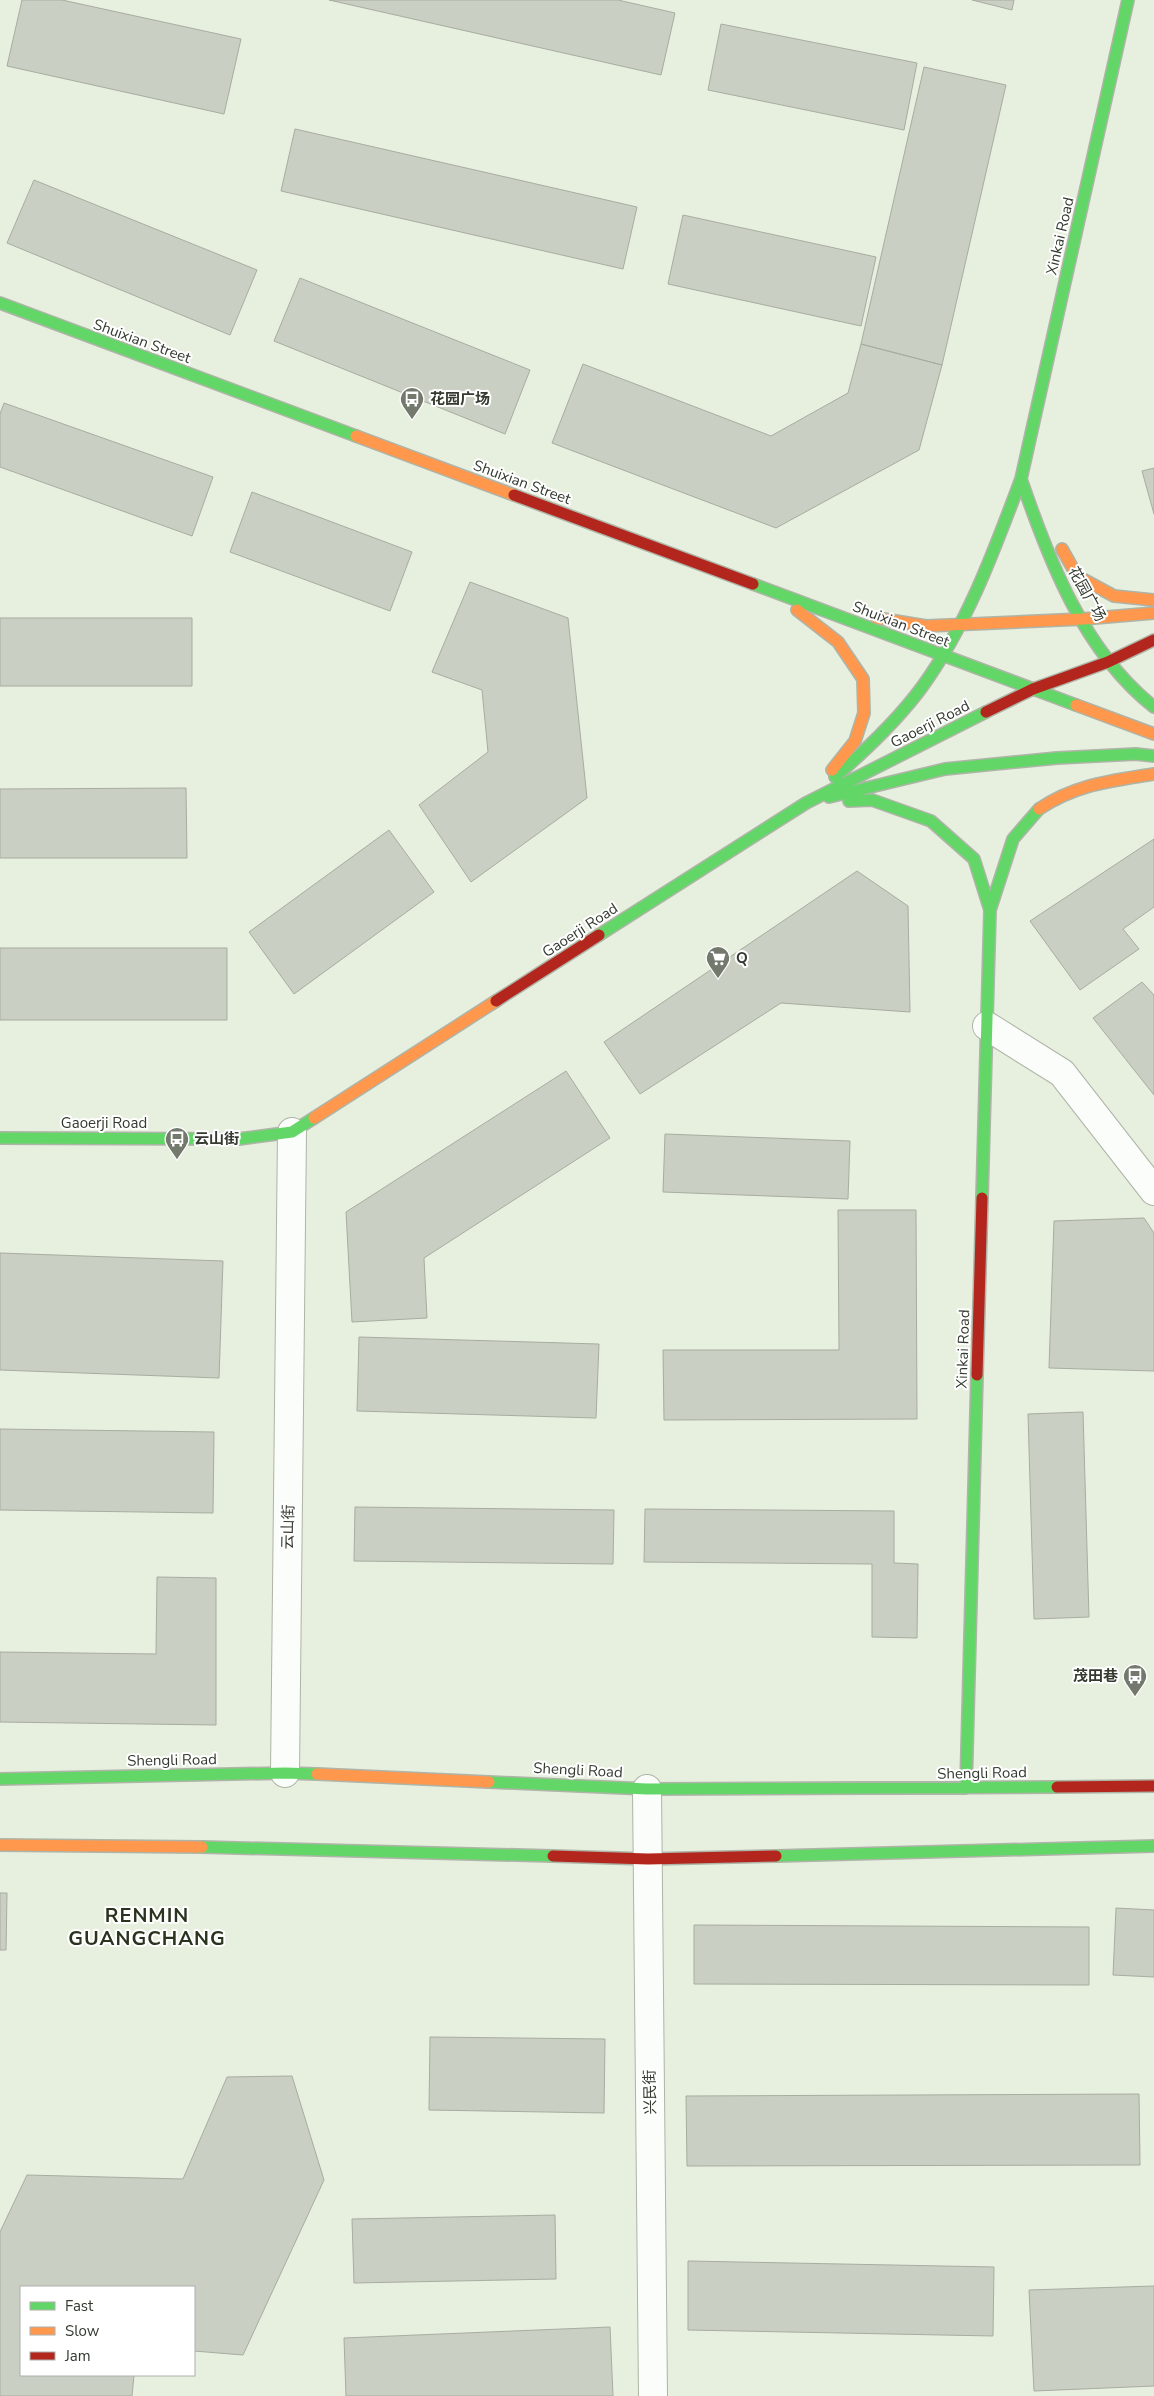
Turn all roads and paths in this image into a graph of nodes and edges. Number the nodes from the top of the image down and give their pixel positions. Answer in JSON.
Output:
{"nodes":[{"id":1,"x":1128,"y":0,"type":"edge"},
{"id":2,"x":0,"y":304,"type":"edge"},
{"id":3,"x":1021,"y":479,"type":"junction"},
{"id":4,"x":752,"y":584,"type":"junction"},
{"id":5,"x":1154,"y":600,"type":"edge"},
{"id":6,"x":1154,"y":613,"type":"edge"},
{"id":7,"x":1083,"y":619,"type":"junction"},
{"id":8,"x":960,"y":623,"type":"junction"},
{"id":9,"x":1154,"y":640,"type":"edge"},
{"id":10,"x":941,"y":655,"type":"junction"},
{"id":11,"x":1108,"y":662,"type":"junction"},
{"id":12,"x":1033,"y":689,"type":"junction"},
{"id":13,"x":1154,"y":707,"type":"edge"},
{"id":14,"x":1154,"y":734,"type":"edge"},
{"id":15,"x":1154,"y":756,"type":"edge"},
{"id":16,"x":1154,"y":774,"type":"edge"},
{"id":17,"x":806,"y":803,"type":"junction"},
{"id":18,"x":990,"y":910,"type":"junction"},
{"id":19,"x":987,"y":1026,"type":"junction"},
{"id":20,"x":292,"y":1132,"type":"junction"},
{"id":21,"x":0,"y":1138,"type":"edge"},
{"id":22,"x":1154,"y":1191,"type":"edge"},
{"id":23,"x":285,"y":1772,"type":"junction"},
{"id":24,"x":0,"y":1779,"type":"edge"},
{"id":25,"x":1154,"y":1786,"type":"edge"},
{"id":26,"x":647,"y":1788,"type":"junction"},
{"id":27,"x":966,"y":1788,"type":"junction"},
{"id":28,"x":0,"y":1845,"type":"edge"},
{"id":29,"x":1154,"y":1846,"type":"edge"},
{"id":30,"x":648,"y":1859,"type":"junction"},
{"id":31,"x":653,"y":2396,"type":"edge"}],
"edges":[{"from":1,"to":3,"type":"main road","name":"Xinkai Road"},
{"from":2,"to":4,"type":"main road","name":"Shuixian Street"},
{"from":3,"to":5,"type":"main road"},
{"from":3,"to":7,"type":"main road","name":"花园广场"},
{"from":3,"to":8,"type":"main road","name":"Xinkai Road"},
{"from":4,"to":8,"type":"main road"},
{"from":4,"to":10,"type":"main road","name":"Shuixian Street"},
{"from":4,"to":17,"type":"main road"},
{"from":6,"to":7,"type":"main road"},
{"from":7,"to":8,"type":"main road"},
{"from":7,"to":11,"type":"main road","name":"花园广场"},
{"from":8,"to":10,"type":"main road","name":"Xinkai Road"},
{"from":9,"to":11,"type":"main road","name":"Gaoerji Road"},
{"from":10,"to":12,"type":"main road","name":"Shuixian Street"},
{"from":10,"to":17,"type":"main road","name":"Xinkai Road"},
{"from":11,"to":12,"type":"main road","name":"Gaoerji Road"},
{"from":11,"to":13,"type":"main road","name":"花园广场"},
{"from":12,"to":14,"type":"main road","name":"Shuixian Street"},
{"from":12,"to":17,"type":"main road","name":"Gaoerji Road"},
{"from":15,"to":17,"type":"main road"},
{"from":16,"to":18,"type":"main road"},
{"from":17,"to":18,"type":"main road"},
{"from":17,"to":20,"type":"main road","name":"Gaoerji Road"},
{"from":18,"to":19,"type":"main road","name":"Xinkai Road"},
{"from":19,"to":22,"type":"street"},
{"from":19,"to":27,"type":"main road","name":"Xinkai Road"},
{"from":20,"to":21,"type":"main road","name":"Gaoerji Road"},
{"from":20,"to":23,"type":"street","name":"云山街"},
{"from":23,"to":24,"type":"main road","name":"Shengli Road"},
{"from":23,"to":26,"type":"main road","name":"Shengli Road"},
{"from":25,"to":27,"type":"main road","name":"Shengli Road"},
{"from":26,"to":27,"type":"main road","name":"Shengli Road"},
{"from":26,"to":30,"type":"street","name":"兴民街"},
{"from":28,"to":30,"type":"main road"},
{"from":29,"to":30,"type":"main road"},
{"from":30,"to":31,"type":"street","name":"兴民街"}]}
